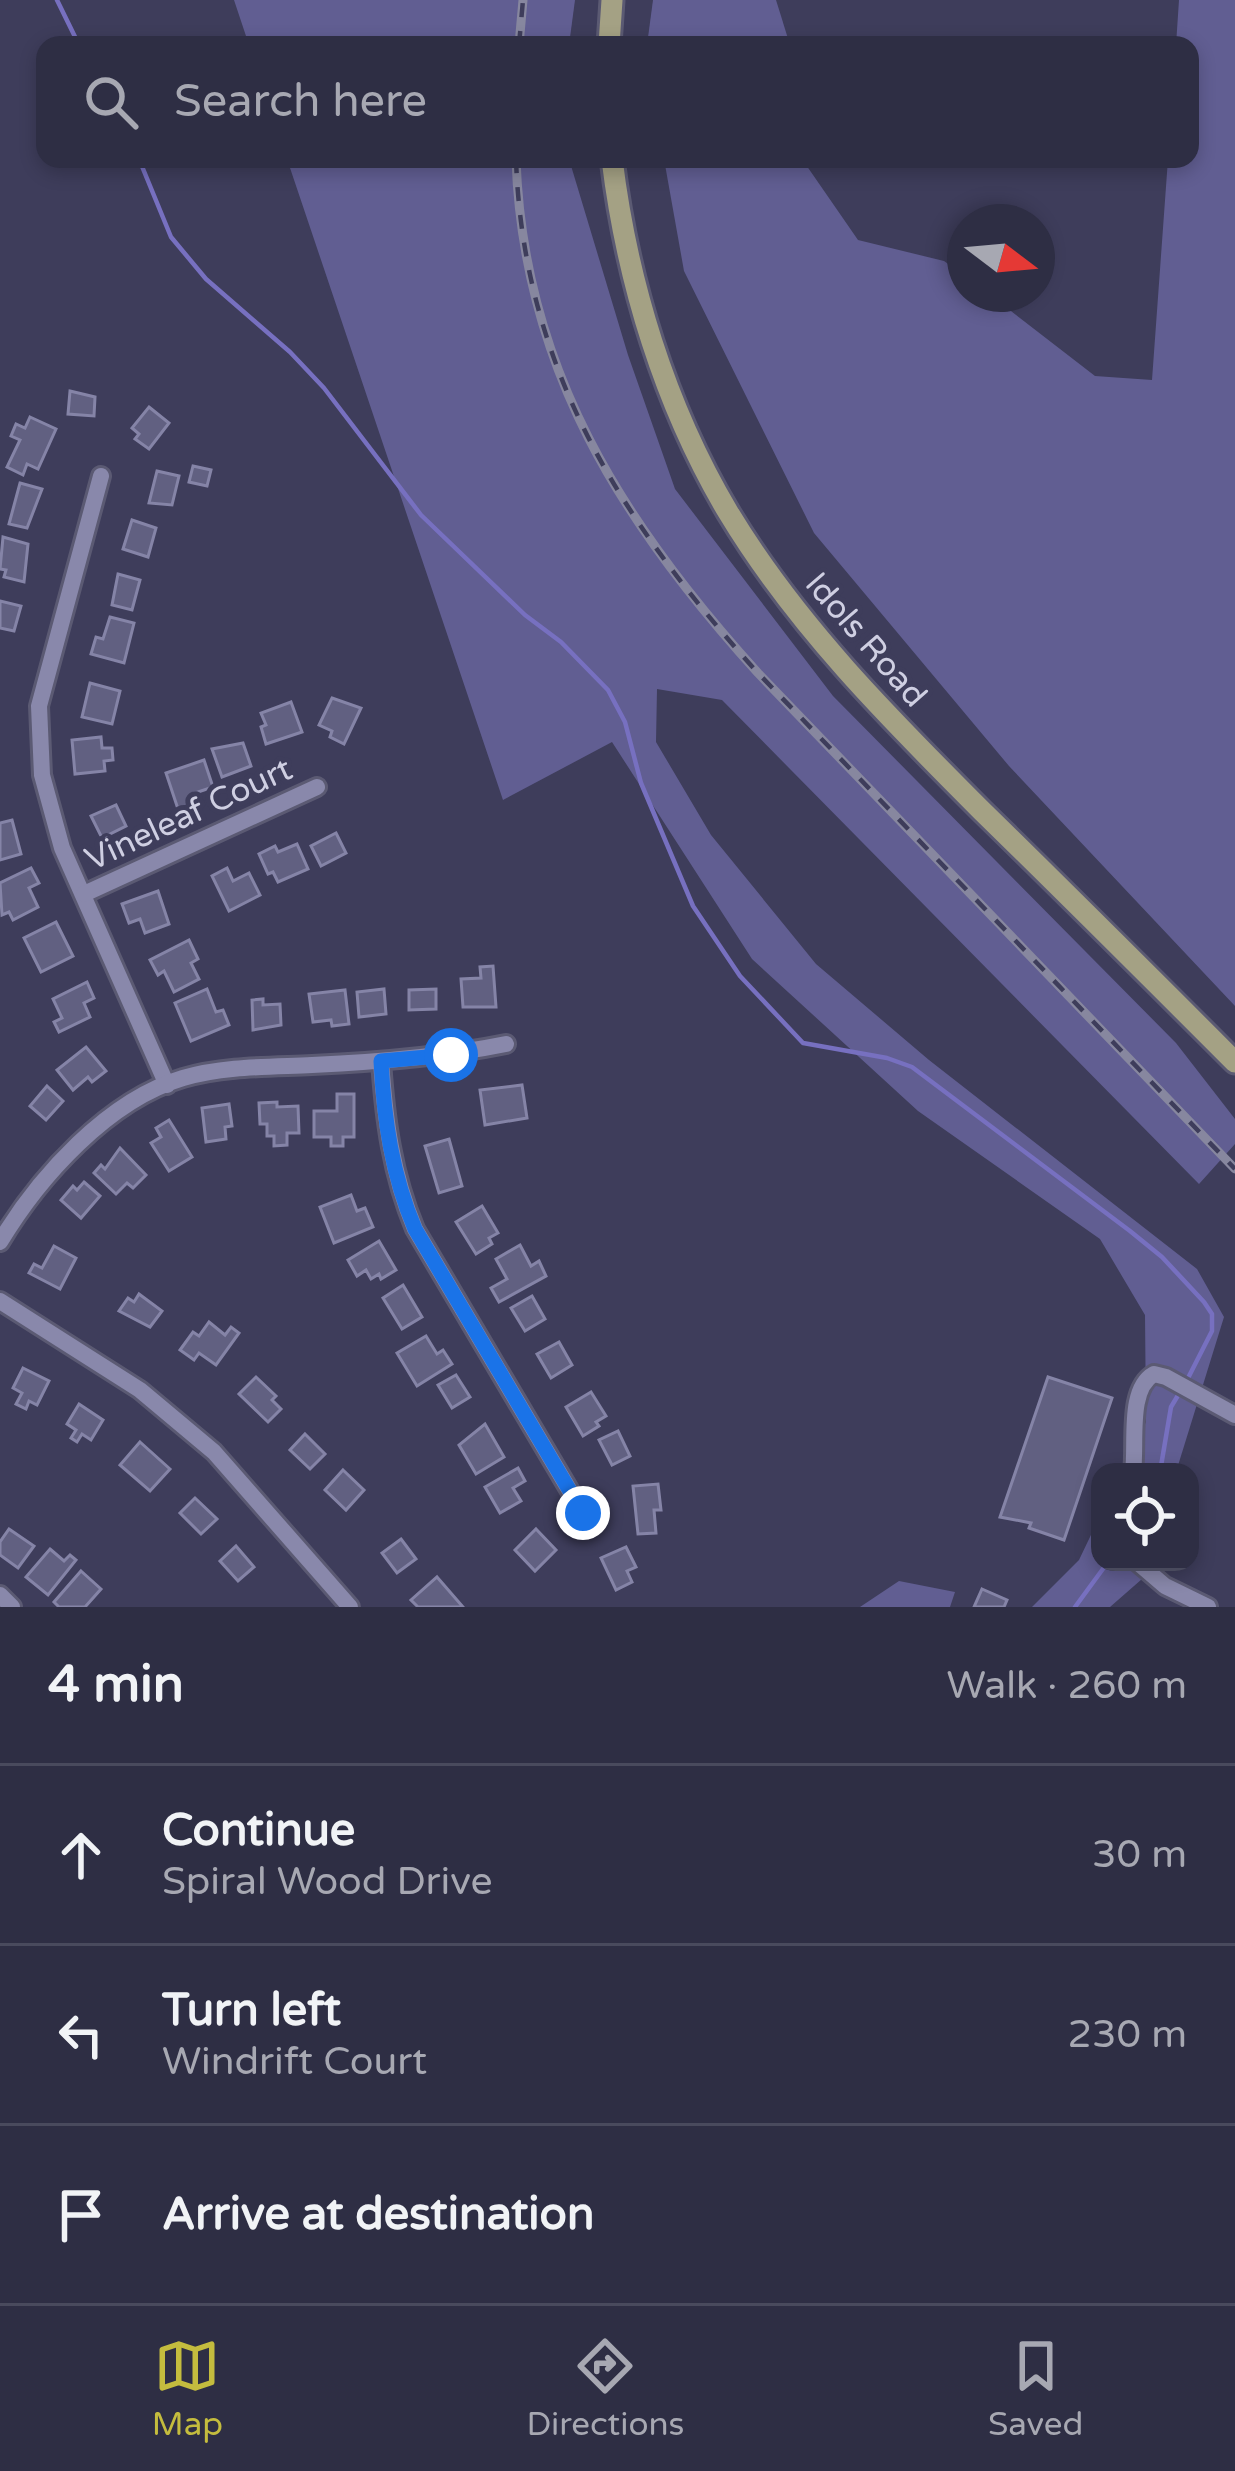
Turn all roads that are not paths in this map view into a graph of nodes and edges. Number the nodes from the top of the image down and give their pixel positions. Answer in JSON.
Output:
{"nodes":[{"id":1,"x":612,"y":0,"type":"edge"},
{"id":2,"x":610,"y":36,"type":"edge"},
{"id":3,"x":614,"y":168,"type":"edge"},
{"id":4,"x":101,"y":476,"type":"dead end"},
{"id":5,"x":317,"y":787,"type":"dead end"},
{"id":6,"x":84,"y":894,"type":"junction"},
{"id":7,"x":506,"y":1044,"type":"dead end"},
{"id":8,"x":381,"y":1061,"type":"junction"},
{"id":9,"x":1235,"y":1062,"type":"edge"},
{"id":10,"x":167,"y":1085,"type":"junction"},
{"id":11,"x":0,"y":1242,"type":"edge"},
{"id":12,"x":0,"y":1301,"type":"edge"},
{"id":13,"x":1235,"y":1415,"type":"edge"},
{"id":14,"x":1134,"y":1463,"type":"edge"},
{"id":15,"x":583,"y":1513,"type":"dead end"},
{"id":16,"x":1148,"y":1571,"type":"edge"},
{"id":17,"x":0,"y":1595,"type":"edge"},
{"id":18,"x":12,"y":1607,"type":"edge"},
{"id":19,"x":350,"y":1607,"type":"edge"},
{"id":20,"x":1208,"y":1607,"type":"edge"}],
"edges":[{"from":1,"to":2,"type":"main road"},
{"from":3,"to":9,"type":"main road","name":"Idols Road"},
{"from":4,"to":6,"type":"street"},
{"from":5,"to":6,"type":"street","name":"Vineleaf Court"},
{"from":6,"to":10,"type":"street"},
{"from":7,"to":8,"type":"street"},
{"from":8,"to":10,"type":"street"},
{"from":8,"to":15,"type":"street"},
{"from":10,"to":11,"type":"street"},
{"from":12,"to":19,"type":"street"},
{"from":13,"to":14,"type":"street"},
{"from":16,"to":20,"type":"street"},
{"from":17,"to":18,"type":"street"}]}
